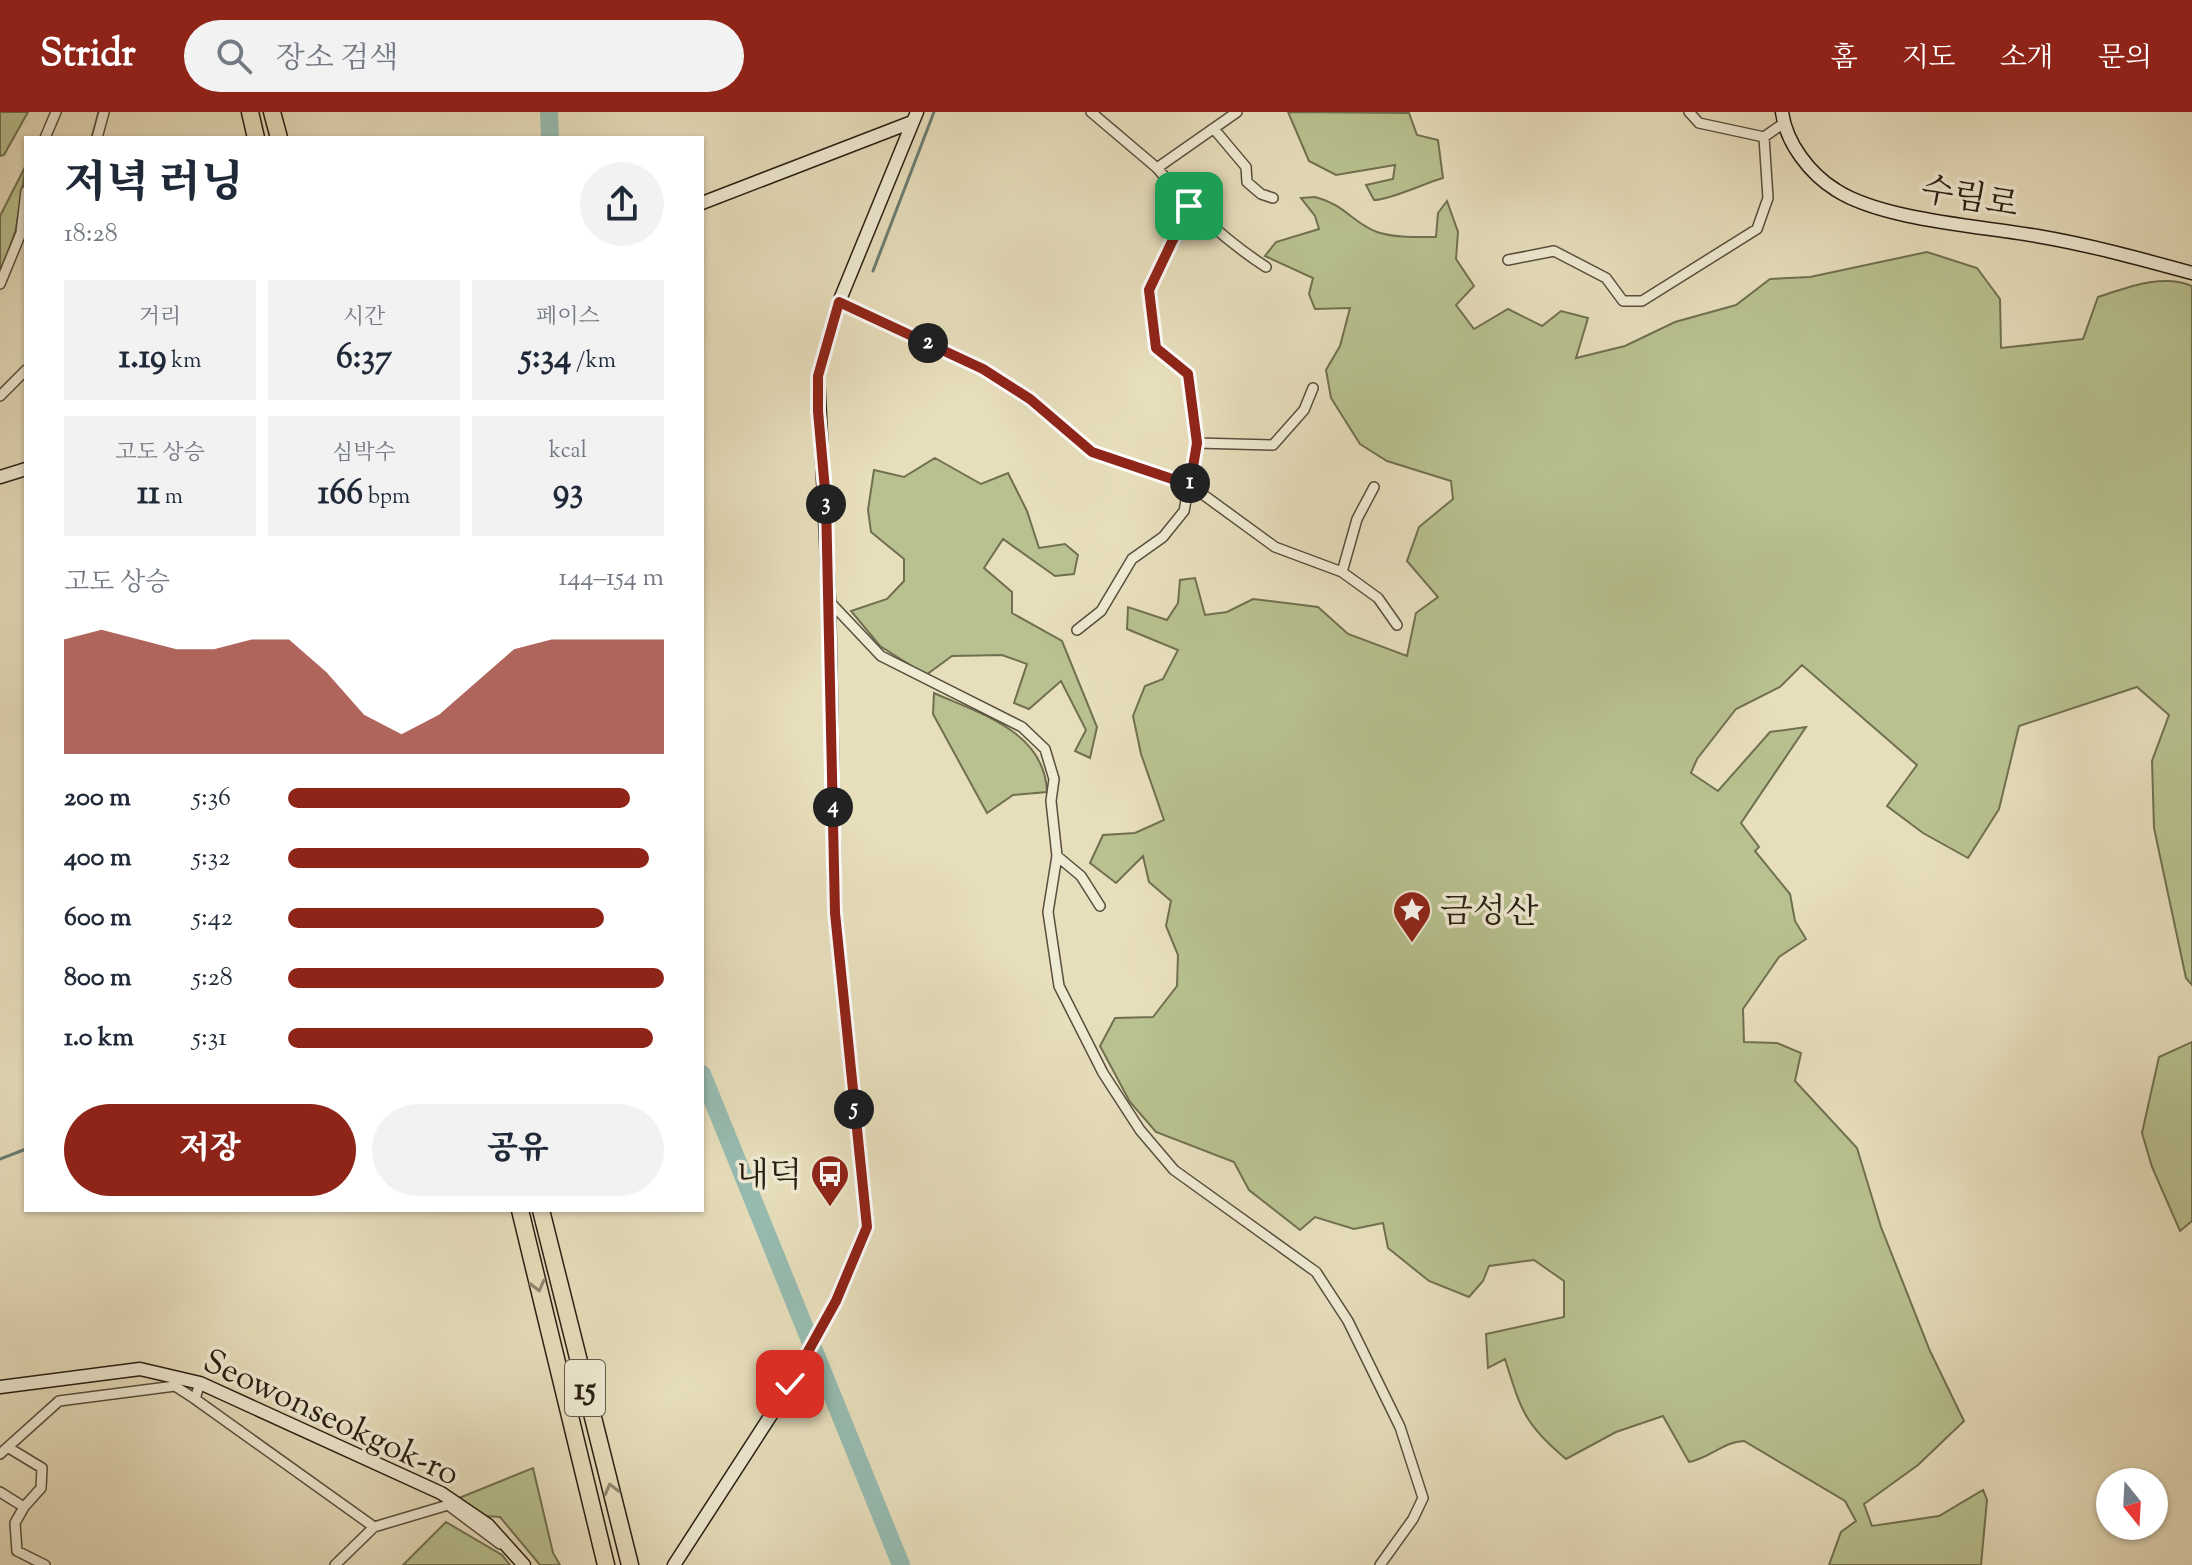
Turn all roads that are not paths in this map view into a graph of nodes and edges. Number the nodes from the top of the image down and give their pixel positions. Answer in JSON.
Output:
{"nodes":[{"id":1,"x":56,"y":112,"type":"edge"},
{"id":2,"x":104,"y":112,"type":"edge"},
{"id":3,"x":250,"y":112,"type":"edge"},
{"id":4,"x":272,"y":112,"type":"edge"},
{"id":5,"x":1091,"y":112,"type":"edge"},
{"id":6,"x":1237,"y":112,"type":"edge"},
{"id":7,"x":1689,"y":112,"type":"edge"},
{"id":8,"x":915,"y":117,"type":"edge"},
{"id":9,"x":1783,"y":118,"type":"edge"},
{"id":10,"x":1214,"y":129,"type":"junction"},
{"id":11,"x":46,"y":136,"type":"edge"},
{"id":12,"x":98,"y":136,"type":"edge"},
{"id":13,"x":256,"y":136,"type":"edge"},
{"id":14,"x":278,"y":136,"type":"edge"},
{"id":15,"x":1764,"y":137,"type":"junction"},
{"id":16,"x":1157,"y":168,"type":"junction"},
{"id":17,"x":1273,"y":198,"type":"dead end"},
{"id":18,"x":704,"y":202,"type":"edge"},
{"id":19,"x":1189,"y":206,"type":"junction"},
{"id":20,"x":24,"y":208,"type":"edge"},
{"id":21,"x":1508,"y":260,"type":"dead end"},
{"id":22,"x":1266,"y":267,"type":"dead end"},
{"id":23,"x":2192,"y":273,"type":"edge"},
{"id":24,"x":0,"y":284,"type":"edge"},
{"id":25,"x":839,"y":302,"type":"junction"},
{"id":26,"x":24,"y":372,"type":"edge"},
{"id":27,"x":1313,"y":388,"type":"dead end"},
{"id":28,"x":0,"y":396,"type":"edge"},
{"id":29,"x":1197,"y":443,"type":"junction"},
{"id":30,"x":24,"y":470,"type":"edge"},
{"id":31,"x":0,"y":477,"type":"edge"},
{"id":32,"x":1190,"y":485,"type":"junction"},
{"id":33,"x":1374,"y":487,"type":"dead end"},
{"id":34,"x":1342,"y":572,"type":"junction"},
{"id":35,"x":829,"y":601,"type":"junction"},
{"id":36,"x":1397,"y":625,"type":"dead end"},
{"id":37,"x":1077,"y":630,"type":"dead end"},
{"id":38,"x":1057,"y":856,"type":"junction"},
{"id":39,"x":1100,"y":906,"type":"dead end"},
{"id":40,"x":520,"y":1212,"type":"edge"},
{"id":41,"x":542,"y":1212,"type":"edge"},
{"id":42,"x":175,"y":1380,"type":"junction"},
{"id":43,"x":200,"y":1383,"type":"junction"},
{"id":44,"x":0,"y":1387,"type":"edge"},
{"id":45,"x":195,"y":1399,"type":"junction"},
{"id":46,"x":5,"y":1451,"type":"edge"},
{"id":47,"x":0,"y":1492,"type":"edge"},
{"id":48,"x":24,"y":1507,"type":"junction"},
{"id":49,"x":374,"y":1527,"type":"junction"},
{"id":50,"x":522,"y":1562,"type":"edge"},
{"id":51,"x":45,"y":1565,"type":"edge"},
{"id":52,"x":335,"y":1565,"type":"edge"},
{"id":53,"x":606,"y":1565,"type":"edge"},
{"id":54,"x":630,"y":1565,"type":"edge"},
{"id":55,"x":674,"y":1565,"type":"edge"},
{"id":56,"x":1380,"y":1565,"type":"edge"}],
"edges":[{"from":1,"to":11,"type":"street"},
{"from":2,"to":12,"type":"street"},
{"from":3,"to":13,"type":"highway"},
{"from":4,"to":14,"type":"highway"},
{"from":5,"to":16,"type":"street"},
{"from":6,"to":10,"type":"street"},
{"from":7,"to":15,"type":"street"},
{"from":8,"to":18,"type":"main road"},
{"from":8,"to":25,"type":"main road"},
{"from":9,"to":15,"type":"street"},
{"from":9,"to":23,"type":"main road","name":"수림로"},
{"from":10,"to":16,"type":"street"},
{"from":10,"to":17,"type":"street"},
{"from":15,"to":21,"type":"street"},
{"from":16,"to":19,"type":"street"},
{"from":19,"to":22,"type":"street"},
{"from":19,"to":29,"type":"street"},
{"from":20,"to":24,"type":"street"},
{"from":25,"to":32,"type":"street"},
{"from":25,"to":35,"type":"main road"},
{"from":26,"to":28,"type":"street"},
{"from":27,"to":29,"type":"street"},
{"from":29,"to":32,"type":"street"},
{"from":30,"to":31,"type":"main road"},
{"from":32,"to":34,"type":"street"},
{"from":32,"to":37,"type":"street"},
{"from":33,"to":34,"type":"street"},
{"from":34,"to":36,"type":"street"},
{"from":35,"to":38,"type":"street"},
{"from":35,"to":55,"type":"main road"},
{"from":38,"to":39,"type":"street"},
{"from":38,"to":56,"type":"street"},
{"from":40,"to":53,"type":"highway","number":"15","one_way":true},
{"from":54,"to":41,"type":"highway","number":"15","one_way":true},
{"from":42,"to":43,"type":"main road","name":"Seowonseokgok-ro"},
{"from":42,"to":44,"type":"main road","name":"Seowonseokgok-ro"},
{"from":42,"to":45,"type":"street"},
{"from":42,"to":46,"type":"street"},
{"from":43,"to":45,"type":"street"},
{"from":43,"to":50,"type":"main road","name":"Seowonseokgok-ro"},
{"from":45,"to":49,"type":"street"},
{"from":46,"to":48,"type":"street"},
{"from":47,"to":48,"type":"street"},
{"from":48,"to":51,"type":"street"},
{"from":49,"to":50,"type":"street"},
{"from":49,"to":52,"type":"street"}]}
